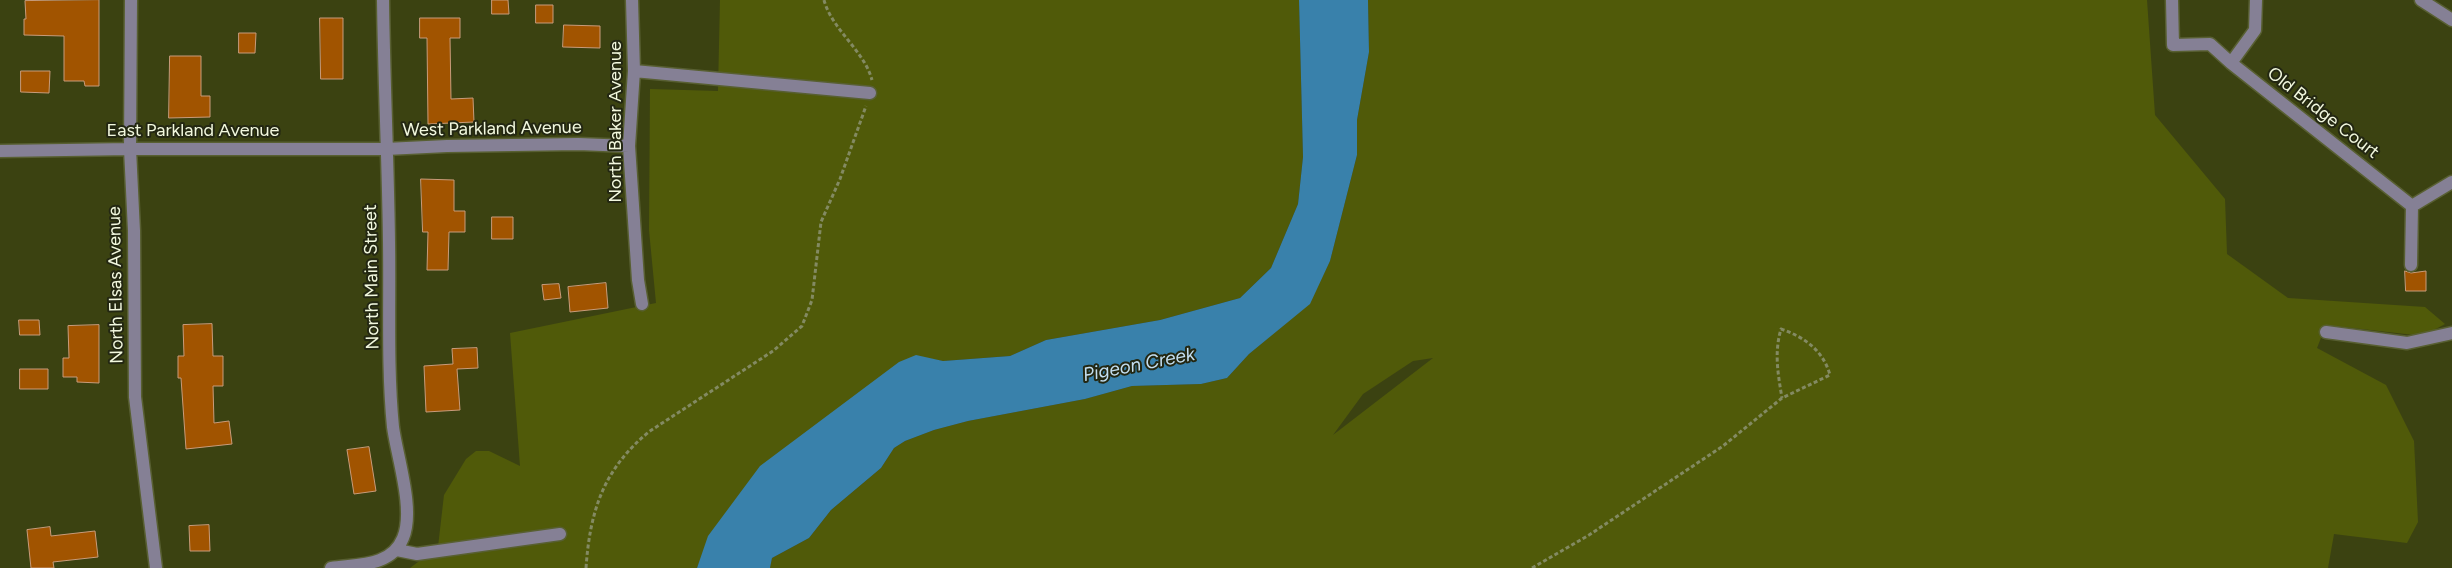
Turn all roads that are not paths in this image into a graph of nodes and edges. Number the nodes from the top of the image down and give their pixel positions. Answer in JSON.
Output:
{"nodes":[{"id":1,"x":130,"y":0,"type":"edge"},
{"id":2,"x":383,"y":0,"type":"edge"},
{"id":3,"x":632,"y":0,"type":"edge"},
{"id":4,"x":2172,"y":0,"type":"edge"},
{"id":5,"x":2256,"y":0,"type":"edge"},
{"id":6,"x":2421,"y":0,"type":"edge"},
{"id":7,"x":2452,"y":20,"type":"edge"},
{"id":8,"x":2232,"y":63,"type":"junction"},
{"id":9,"x":634,"y":71,"type":"junction"},
{"id":10,"x":870,"y":93,"type":"road end"},
{"id":11,"x":629,"y":146,"type":"junction"},
{"id":12,"x":130,"y":148,"type":"junction"},
{"id":13,"x":386,"y":149,"type":"junction"},
{"id":14,"x":0,"y":151,"type":"edge"},
{"id":15,"x":2452,"y":182,"type":"edge"},
{"id":16,"x":2412,"y":206,"type":"junction"},
{"id":17,"x":2411,"y":265,"type":"dead end"},
{"id":18,"x":642,"y":304,"type":"dead end"},
{"id":19,"x":2326,"y":332,"type":"dead end"},
{"id":20,"x":2452,"y":333,"type":"edge"},
{"id":21,"x":560,"y":534,"type":"dead end"},
{"id":22,"x":397,"y":550,"type":"junction"},
{"id":23,"x":156,"y":568,"type":"edge"},
{"id":24,"x":331,"y":568,"type":"edge"}],
"edges":[{"from":1,"to":12,"type":"street","name":"North Elsas Avenue"},
{"from":2,"to":13,"type":"street","name":"North Main Street"},
{"from":3,"to":9,"type":"street","name":"North Baker Avenue"},
{"from":4,"to":8,"type":"street","name":"Old Bridge Court"},
{"from":5,"to":8,"type":"street"},
{"from":6,"to":7,"type":"street"},
{"from":8,"to":16,"type":"street","name":"Old Bridge Court"},
{"from":9,"to":10,"type":"street"},
{"from":9,"to":11,"type":"street","name":"North Baker Avenue"},
{"from":11,"to":13,"type":"street","name":"West Parkland Avenue"},
{"from":11,"to":18,"type":"street","name":"North Baker Avenue"},
{"from":12,"to":13,"type":"street","name":"East Parkland Avenue"},
{"from":12,"to":14,"type":"street","name":"East Parkland Avenue"},
{"from":12,"to":23,"type":"street","name":"North Elsas Avenue"},
{"from":13,"to":22,"type":"street","name":"North Main Street"},
{"from":15,"to":16,"type":"street"},
{"from":16,"to":17,"type":"street"},
{"from":19,"to":20,"type":"street"},
{"from":21,"to":22,"type":"street"},
{"from":22,"to":24,"type":"street"}]}
